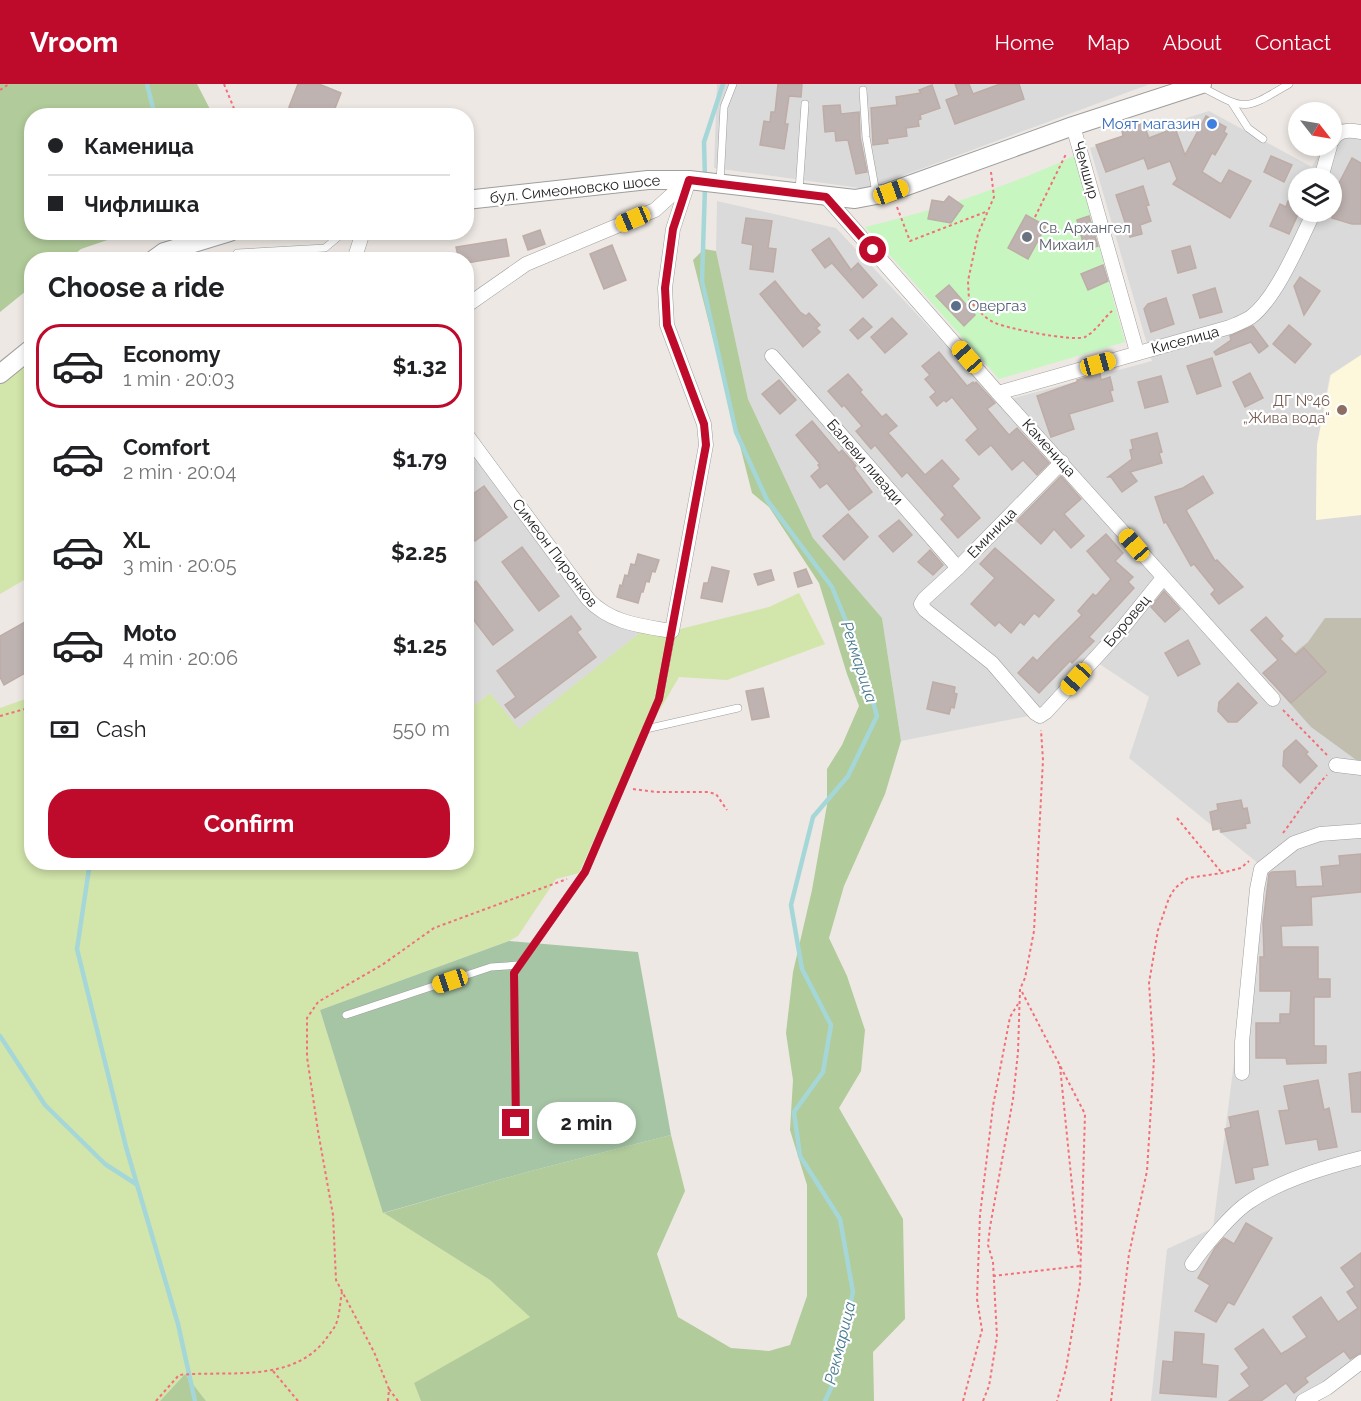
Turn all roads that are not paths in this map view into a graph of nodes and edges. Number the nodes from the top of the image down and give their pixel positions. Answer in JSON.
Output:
{"nodes":[{"id":1,"x":734,"y":84,"type":"edge"},
{"id":2,"x":1199,"y":84,"type":"edge"},
{"id":3,"x":1289,"y":84,"type":"edge"},
{"id":4,"x":863,"y":90,"type":"dead end"},
{"id":5,"x":1232,"y":103,"type":"junction"},
{"id":6,"x":805,"y":104,"type":"dead end"},
{"id":7,"x":1073,"y":126,"type":"junction"},
{"id":8,"x":1342,"y":132,"type":"edge"},
{"id":9,"x":1361,"y":132,"type":"edge"},
{"id":10,"x":1263,"y":139,"type":"dead end"},
{"id":11,"x":692,"y":180,"type":"junction"},
{"id":12,"x":717,"y":183,"type":"junction"},
{"id":13,"x":799,"y":194,"type":"junction"},
{"id":14,"x":884,"y":194,"type":"junction"},
{"id":15,"x":826,"y":197,"type":"junction"},
{"id":16,"x":474,"y":199,"type":"edge"},
{"id":17,"x":1309,"y":222,"type":"edge"},
{"id":18,"x":204,"y":240,"type":"edge"},
{"id":19,"x":334,"y":240,"type":"edge"},
{"id":20,"x":164,"y":252,"type":"edge"},
{"id":21,"x":255,"y":252,"type":"edge"},
{"id":22,"x":474,"y":300,"type":"edge"},
{"id":23,"x":1137,"y":352,"type":"junction"},
{"id":24,"x":24,"y":354,"type":"edge"},
{"id":25,"x":772,"y":356,"type":"dead end"},
{"id":26,"x":0,"y":374,"type":"edge"},
{"id":27,"x":998,"y":393,"type":"junction"},
{"id":28,"x":474,"y":445,"type":"edge"},
{"id":29,"x":1062,"y":462,"type":"junction"},
{"id":30,"x":958,"y":568,"type":"junction"},
{"id":31,"x":1163,"y":578,"type":"junction"},
{"id":32,"x":672,"y":632,"type":"junction"},
{"id":33,"x":1273,"y":699,"type":"road end"},
{"id":34,"x":738,"y":708,"type":"dead end"},
{"id":35,"x":1040,"y":716,"type":"joint"},
{"id":36,"x":646,"y":729,"type":"junction"},
{"id":37,"x":1336,"y":765,"type":"road end"},
{"id":38,"x":1361,"y":768,"type":"edge"},
{"id":39,"x":1361,"y":831,"type":"edge"},
{"id":40,"x":519,"y":965,"type":"junction"},
{"id":41,"x":346,"y":1015,"type":"dead end"},
{"id":42,"x":1242,"y":1073,"type":"dead end"},
{"id":43,"x":516,"y":1123,"type":"dead end"},
{"id":44,"x":1361,"y":1158,"type":"edge"},
{"id":45,"x":1192,"y":1264,"type":"dead end"},
{"id":46,"x":1361,"y":1362,"type":"edge"},
{"id":47,"x":1303,"y":1401,"type":"edge"}],
"edges":[{"from":1,"to":12,"type":"lane"},
{"from":2,"to":5,"type":"lane"},
{"from":2,"to":7,"type":"street","name":"бул. Симеоновско шосе"},
{"from":3,"to":5,"type":"lane"},
{"from":4,"to":14,"type":"lane"},
{"from":5,"to":10,"type":"lane"},
{"from":6,"to":13,"type":"lane"},
{"from":7,"to":14,"type":"street","name":"бул. Симеоновско шосе"},
{"from":7,"to":23,"type":"street","name":"Чемшир"},
{"from":8,"to":9,"type":"street"},
{"from":11,"to":12,"type":"street","name":"бул. Симеоновско шосе"},
{"from":11,"to":16,"type":"street","name":"бул. Симеоновско шосе"},
{"from":11,"to":22,"type":"street"},
{"from":11,"to":32,"type":"street"},
{"from":12,"to":13,"type":"street","name":"бул. Симеоновско шосе"},
{"from":13,"to":15,"type":"street","name":"бул. Симеоновско шосе"},
{"from":14,"to":15,"type":"street","name":"бул. Симеоновско шосе"},
{"from":15,"to":27,"type":"street","name":"Каменица"},
{"from":17,"to":23,"type":"street","name":"Киселица"},
{"from":18,"to":20,"type":"street"},
{"from":19,"to":21,"type":"lane"},
{"from":23,"to":27,"type":"street","name":"Киселица"},
{"from":24,"to":26,"type":"street"},
{"from":25,"to":30,"type":"street","name":"Балеви ливади"},
{"from":27,"to":29,"type":"street","name":"Каменица"},
{"from":28,"to":32,"type":"street","name":"Симеон Пиронков"},
{"from":29,"to":30,"type":"street","name":"Еминица"},
{"from":29,"to":31,"type":"street","name":"Каменица"},
{"from":30,"to":35,"type":"street","name":"Еминица"},
{"from":31,"to":33,"type":"street","name":"Каменица"},
{"from":31,"to":35,"type":"street","name":"Боровец"},
{"from":32,"to":36,"type":"lane"},
{"from":34,"to":36,"type":"lane"},
{"from":36,"to":40,"type":"lane"},
{"from":37,"to":38,"type":"street"},
{"from":39,"to":42,"type":"street"},
{"from":40,"to":41,"type":"lane"},
{"from":40,"to":43,"type":"lane"},
{"from":44,"to":45,"type":"street"},
{"from":46,"to":47,"type":"street"}]}
